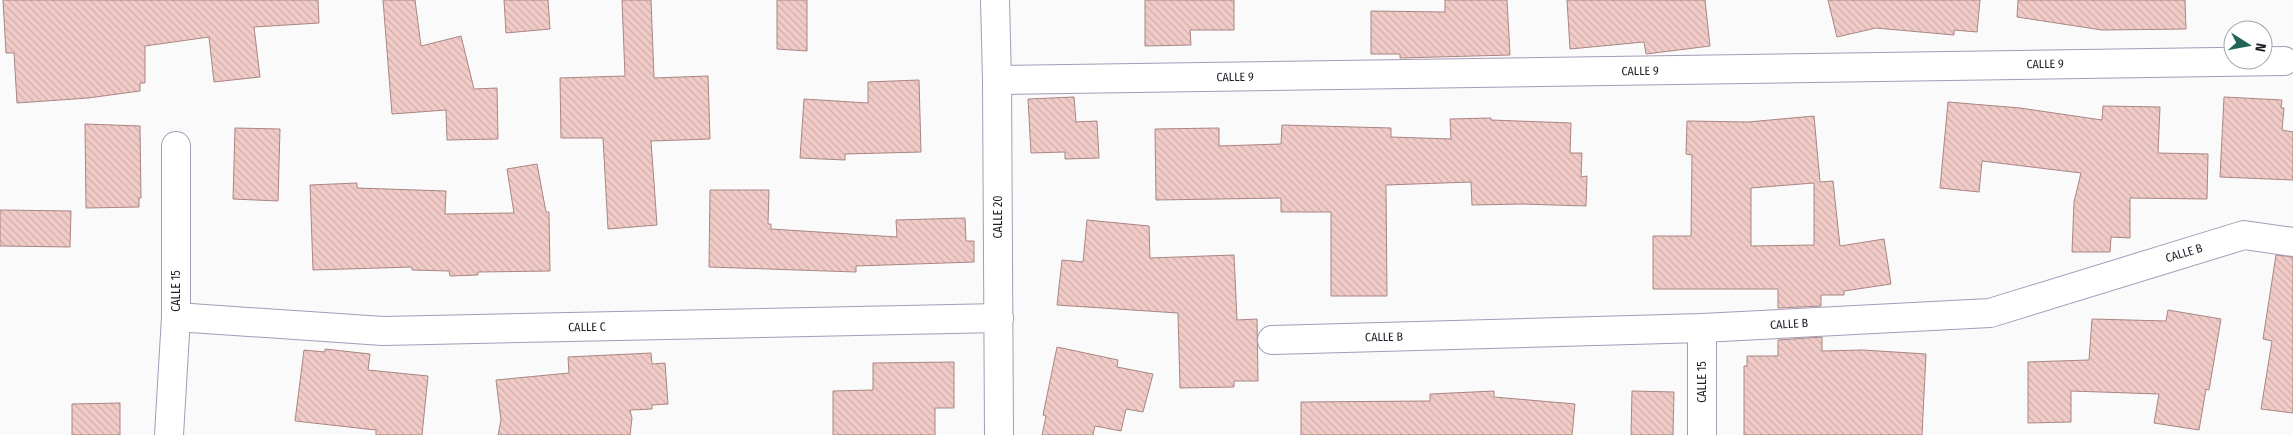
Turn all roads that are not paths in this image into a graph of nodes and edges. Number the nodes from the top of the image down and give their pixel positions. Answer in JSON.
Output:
{"nodes":[{"id":1,"x":995,"y":0,"type":"edge"},
{"id":2,"x":2284,"y":61,"type":"dead end"},
{"id":3,"x":997,"y":80,"type":"junction"},
{"id":4,"x":176,"y":146,"type":"dead end"},
{"id":5,"x":2293,"y":242,"type":"edge"},
{"id":6,"x":176,"y":317,"type":"junction"},
{"id":7,"x":998,"y":318,"type":"junction"},
{"id":8,"x":1702,"y":328,"type":"junction"},
{"id":9,"x":1272,"y":340,"type":"dead end"},
{"id":10,"x":169,"y":435,"type":"edge"},
{"id":11,"x":999,"y":435,"type":"edge"},
{"id":12,"x":1702,"y":435,"type":"edge"}],
"edges":[{"from":1,"to":3,"type":"street","name":"CALLE 20"},
{"from":2,"to":3,"type":"street","name":"CALLE 9"},
{"from":3,"to":7,"type":"street","name":"CALLE 20"},
{"from":4,"to":6,"type":"street","name":"CALLE 15"},
{"from":5,"to":8,"type":"street","name":"CALLE B"},
{"from":6,"to":7,"type":"street","name":"CALLE C"},
{"from":6,"to":10,"type":"street","name":"CALLE 15"},
{"from":7,"to":11,"type":"street","name":"CALLE 20"},
{"from":8,"to":9,"type":"street","name":"CALLE B"},
{"from":8,"to":12,"type":"street","name":"CALLE 15"}]}
